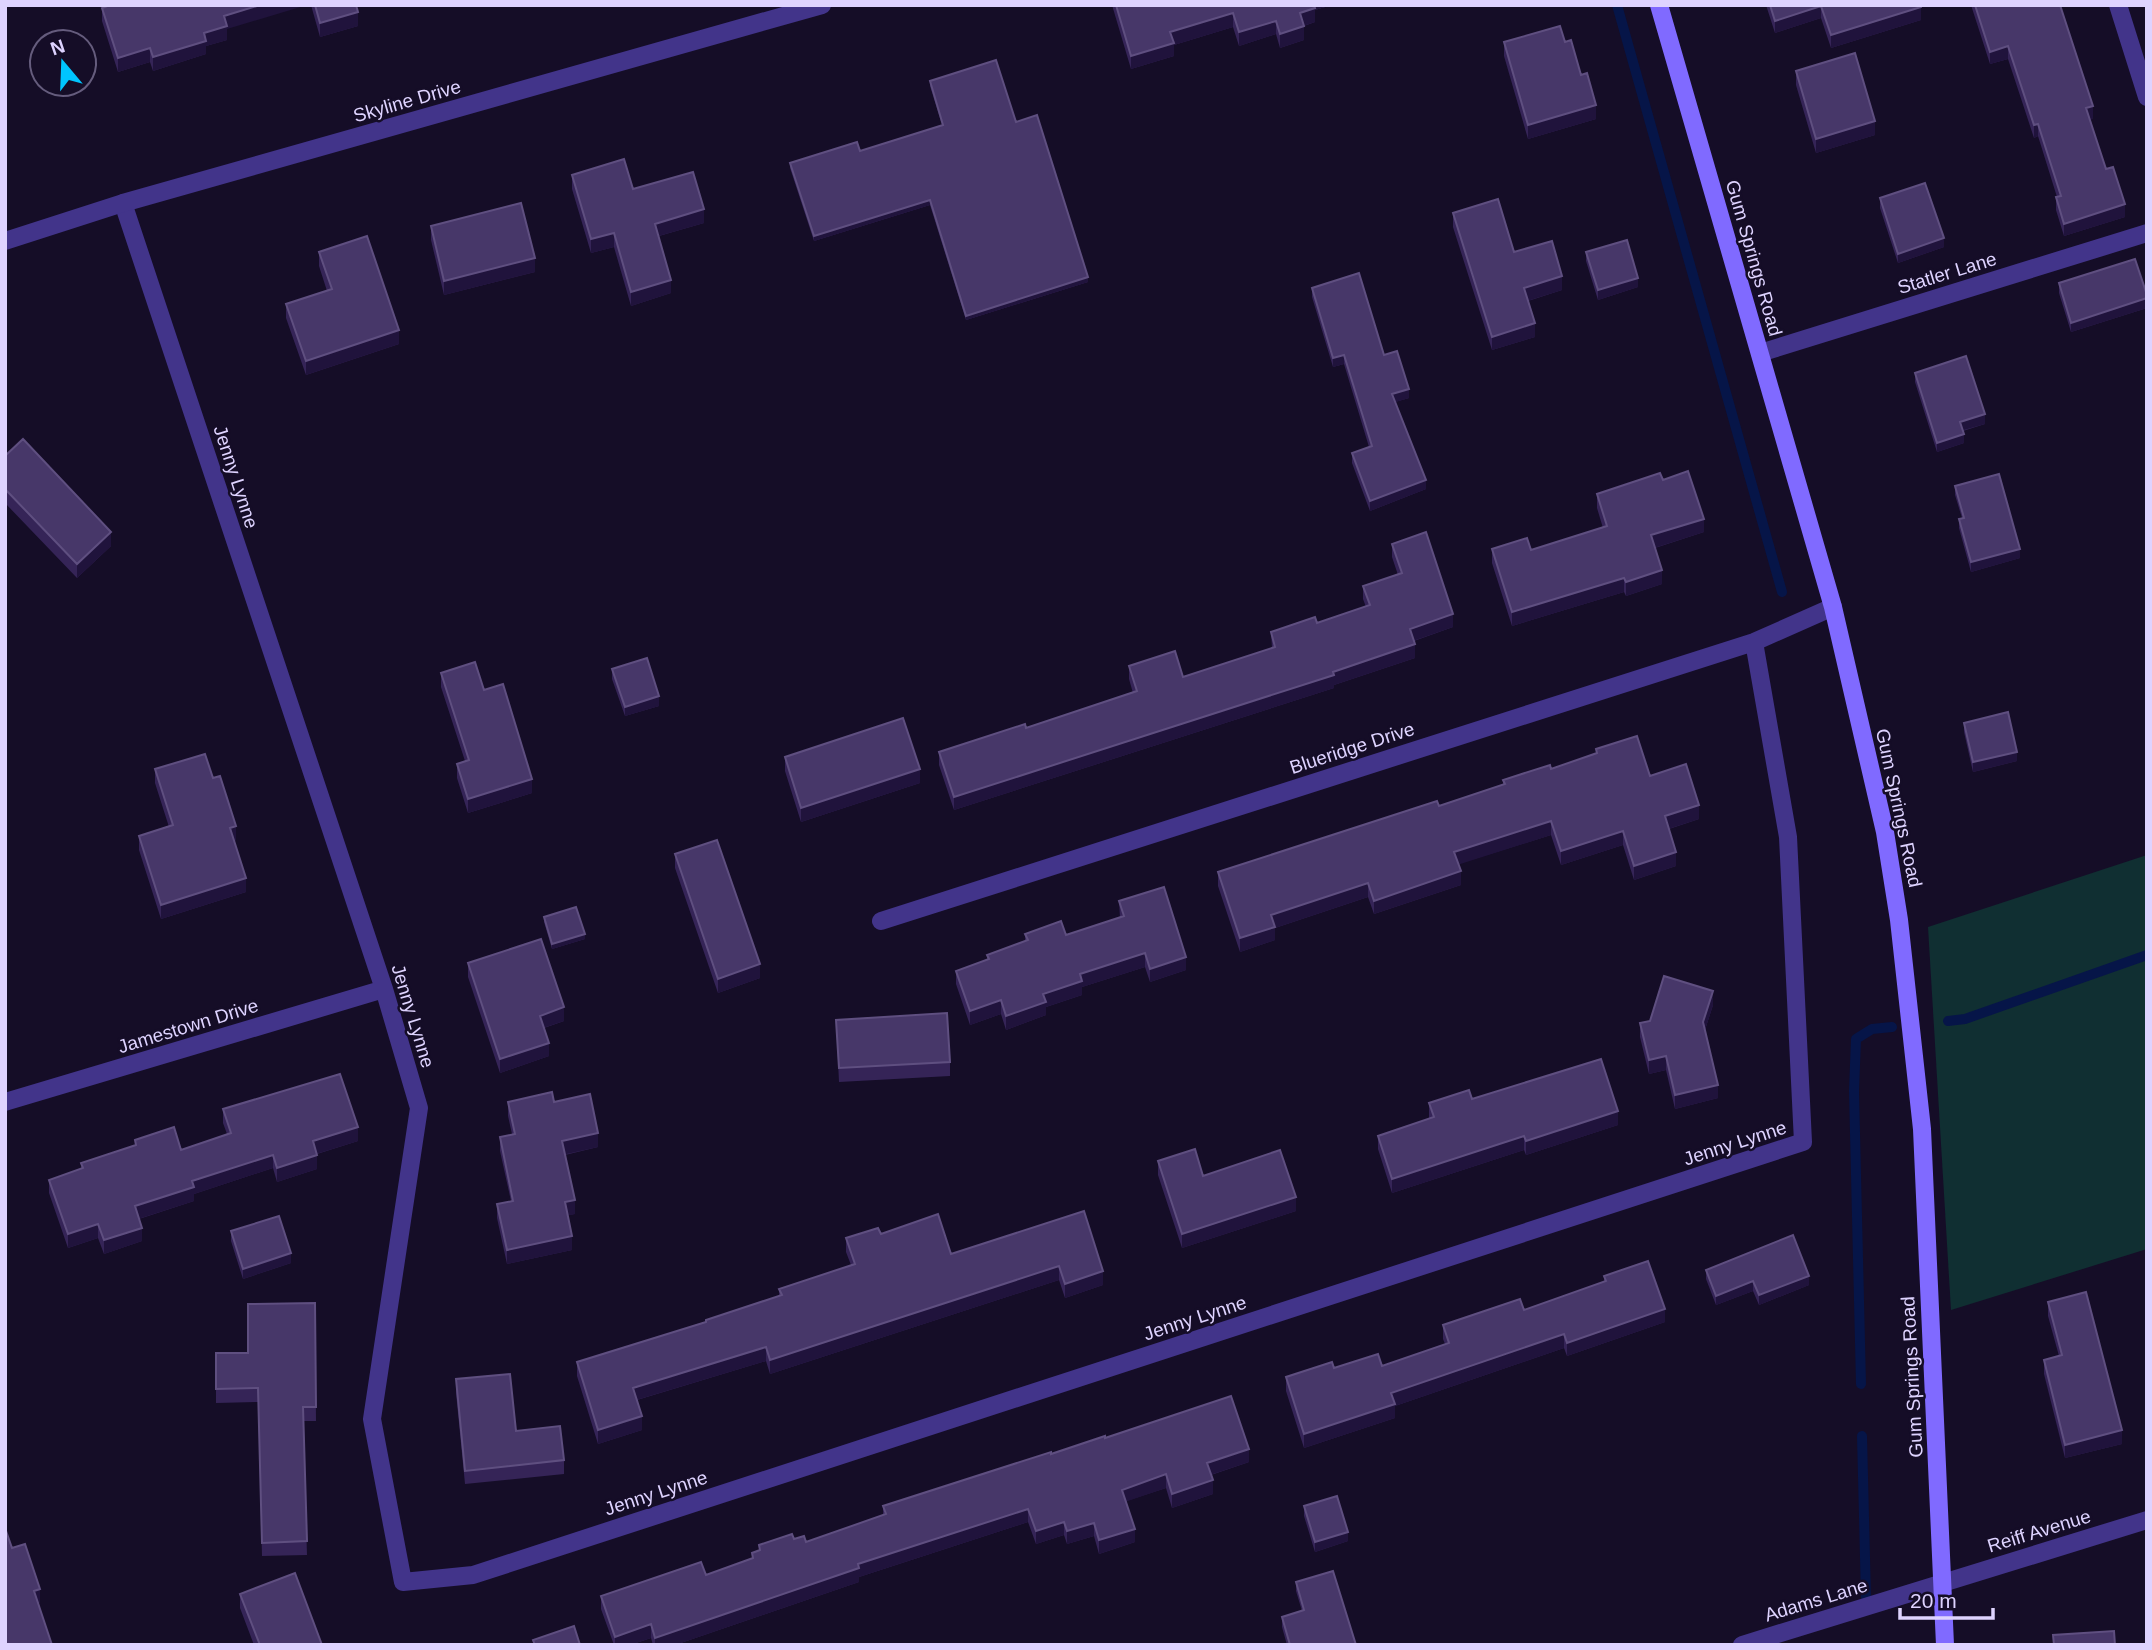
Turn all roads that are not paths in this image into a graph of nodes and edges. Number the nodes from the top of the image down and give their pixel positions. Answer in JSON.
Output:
{"nodes":[{"id":1,"x":822,"y":5,"type":"edge"},
{"id":2,"x":1660,"y":5,"type":"edge"},
{"id":3,"x":2118,"y":5,"type":"edge"},
{"id":4,"x":2147,"y":97,"type":"edge"},
{"id":5,"x":123,"y":203,"type":"junction"},
{"id":6,"x":2147,"y":233,"type":"edge"},
{"id":7,"x":5,"y":241,"type":"edge"},
{"id":8,"x":1760,"y":353,"type":"junction"},
{"id":9,"x":1833,"y":607,"type":"junction"},
{"id":10,"x":1754,"y":642,"type":"junction"},
{"id":11,"x":881,"y":921,"type":"dead end"},
{"id":12,"x":384,"y":989,"type":"junction"},
{"id":13,"x":5,"y":1102,"type":"edge"},
{"id":14,"x":2147,"y":1520,"type":"edge"},
{"id":15,"x":1943,"y":1583,"type":"junction"},
{"id":16,"x":1742,"y":1645,"type":"edge"},
{"id":17,"x":1945,"y":1645,"type":"edge"}],
"edges":[{"from":1,"to":5,"type":"street","name":"Skyline Drive"},
{"from":2,"to":8,"type":"main road","name":"Gum Springs Road"},
{"from":3,"to":4,"type":"street"},
{"from":5,"to":7,"type":"street","name":"Skyline Drive"},
{"from":5,"to":12,"type":"street","name":"Jenny Lynne"},
{"from":6,"to":8,"type":"street","name":"Statler Lane"},
{"from":8,"to":9,"type":"main road","name":"Gum Springs Road"},
{"from":9,"to":10,"type":"street","name":"Blueridge Drive"},
{"from":9,"to":15,"type":"main road","name":"Gum Springs Road"},
{"from":10,"to":11,"type":"street","name":"Blueridge Drive"},
{"from":10,"to":12,"type":"street","name":"Jenny Lynne"},
{"from":12,"to":13,"type":"street","name":"Jamestown Drive"},
{"from":14,"to":15,"type":"street","name":"Reiff Avenue"},
{"from":15,"to":16,"type":"street","name":"Adams Lane"},
{"from":15,"to":17,"type":"main road","name":"Gum Springs Road"}]}
